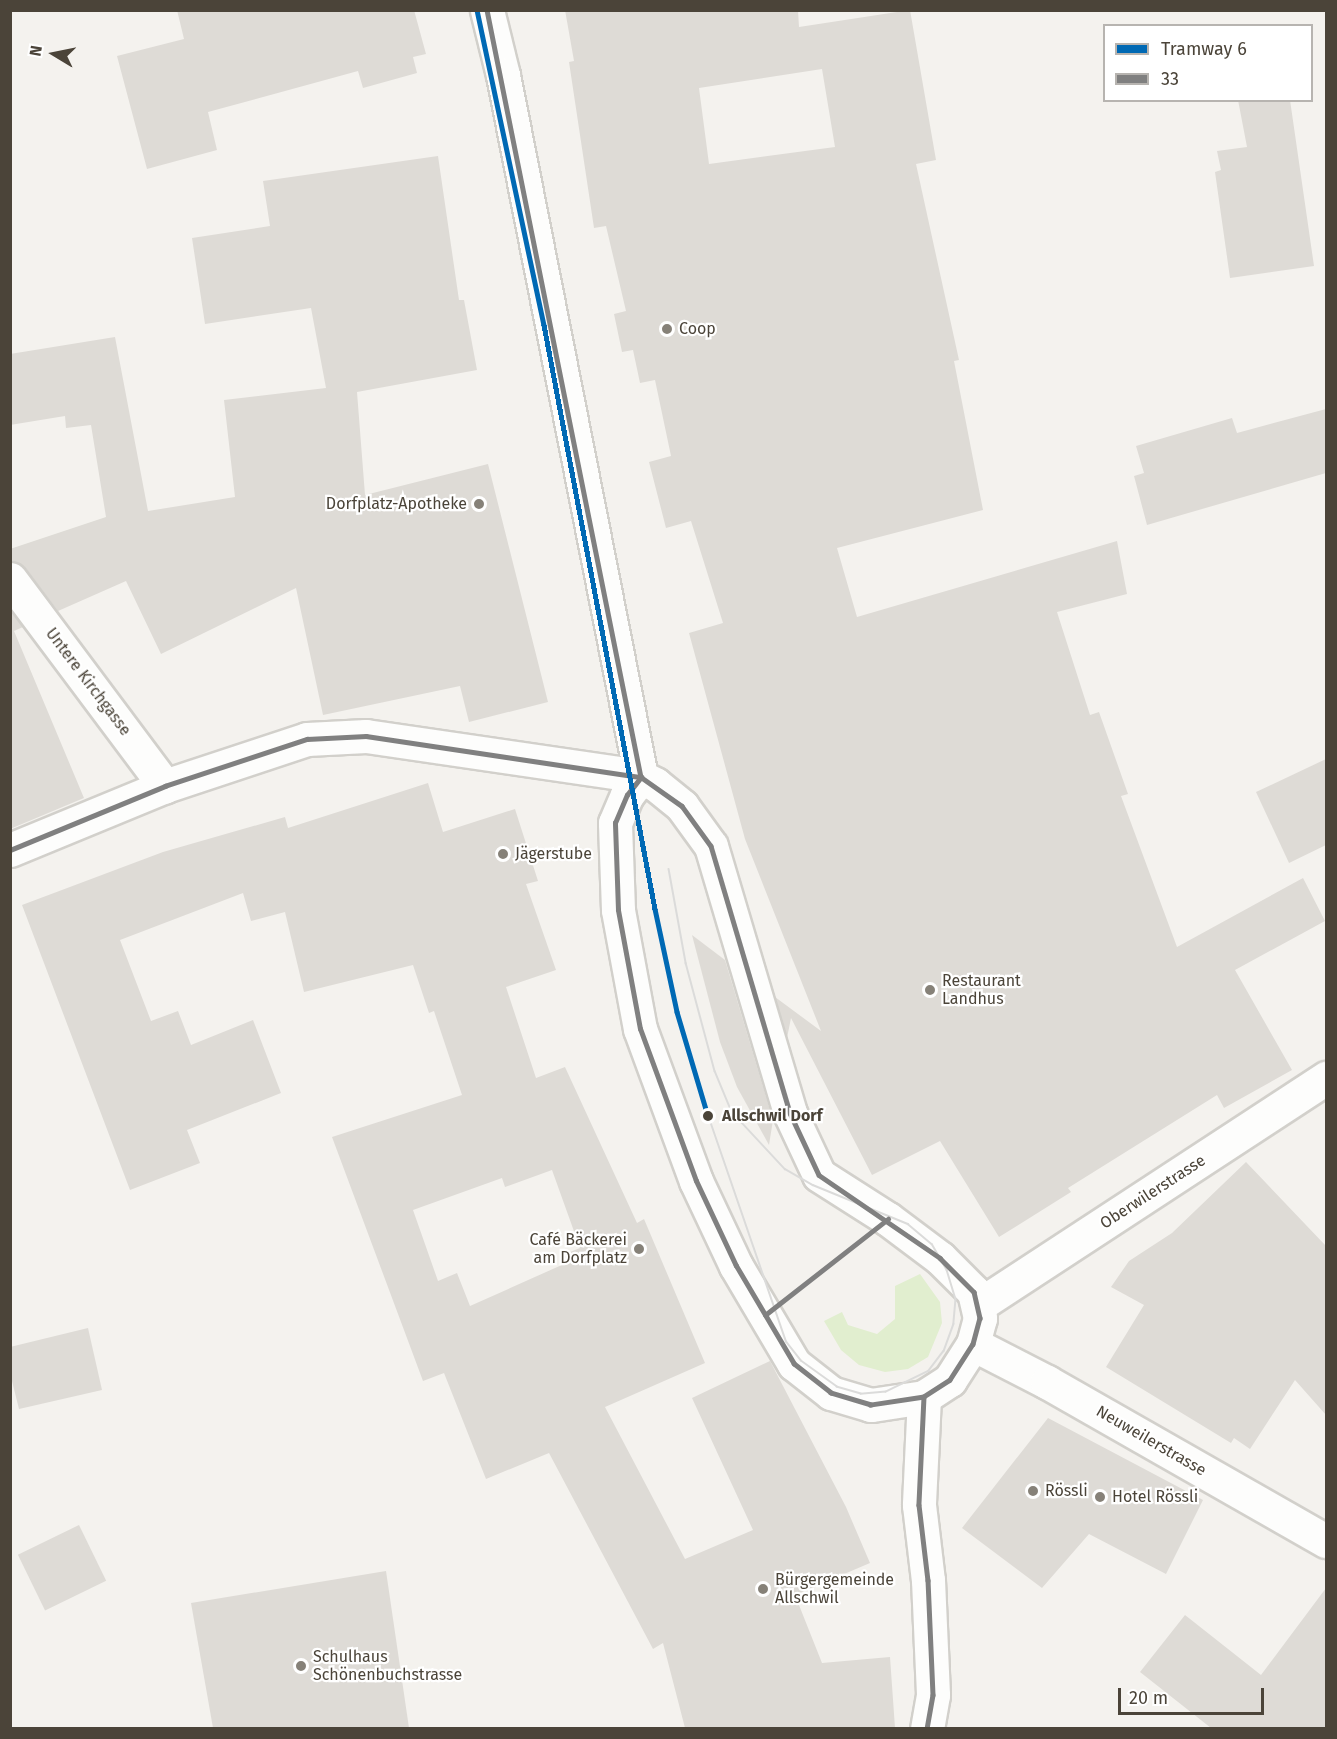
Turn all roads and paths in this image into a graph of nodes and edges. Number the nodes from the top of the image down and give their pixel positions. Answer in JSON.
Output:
{"nodes":[{"id":1,"x":487,"y":10,"type":"edge"},
{"id":2,"x":10,"y":579,"type":"edge"},
{"id":3,"x":641,"y":777,"type":"junction"},
{"id":4,"x":165,"y":786,"type":"junction"},
{"id":5,"x":10,"y":850,"type":"edge"},
{"id":6,"x":1326,"y":1078,"type":"edge"},
{"id":7,"x":979,"y":1305,"type":"junction"},
{"id":8,"x":973,"y":1344,"type":"junction"},
{"id":9,"x":924,"y":1397,"type":"junction"},
{"id":10,"x":1326,"y":1540,"type":"edge"},
{"id":11,"x":927,"y":1728,"type":"edge"}],
"edges":[{"from":1,"to":3,"type":"street"},
{"from":2,"to":4,"type":"street","name":"Untere Kirchgasse"},
{"from":3,"to":4,"type":"street"},
{"from":3,"to":7,"type":"street"},
{"from":3,"to":9,"type":"street"},
{"from":4,"to":5,"type":"street"},
{"from":6,"to":7,"type":"street","name":"Oberwilerstrasse"},
{"from":7,"to":8,"type":"street"},
{"from":8,"to":9,"type":"street"},
{"from":8,"to":10,"type":"street","name":"Neuweilerstrasse"},
{"from":9,"to":11,"type":"street"}]}
